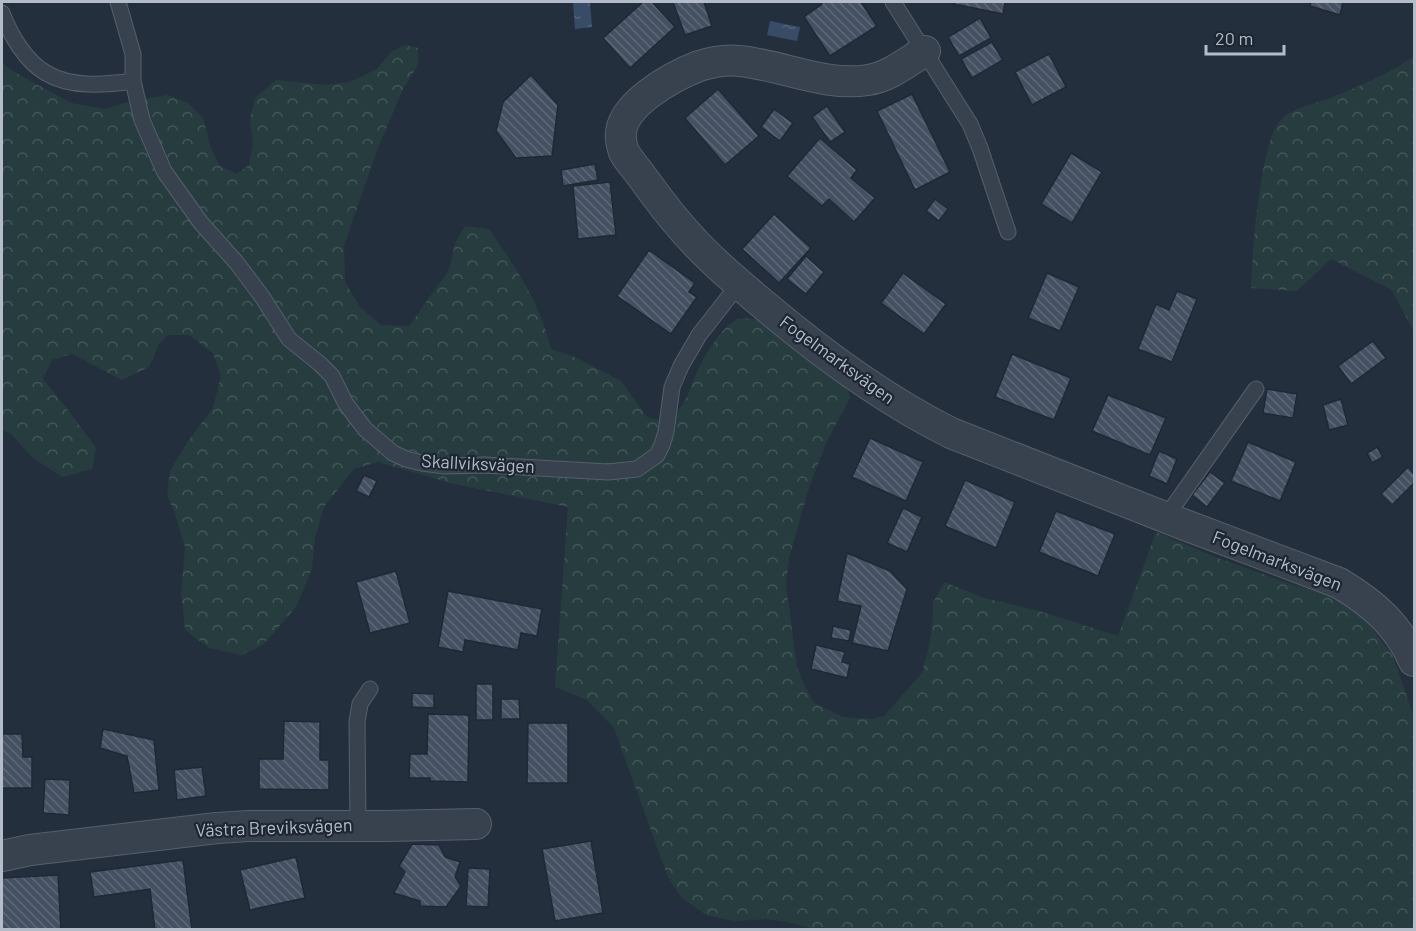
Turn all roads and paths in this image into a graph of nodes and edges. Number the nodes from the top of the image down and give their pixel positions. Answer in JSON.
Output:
{"nodes":[{"id":1,"x":118,"y":2,"type":"edge"},
{"id":2,"x":893,"y":2,"type":"edge"},
{"id":3,"x":2,"y":13,"type":"edge"},
{"id":4,"x":925,"y":51,"type":"junction"},
{"id":5,"x":133,"y":81,"type":"junction"},
{"id":6,"x":1008,"y":232,"type":"dead end"},
{"id":7,"x":739,"y":284,"type":"junction"},
{"id":8,"x":1256,"y":388,"type":"dead end"},
{"id":9,"x":1166,"y":517,"type":"junction"},
{"id":10,"x":1414,"y":661,"type":"edge"},
{"id":11,"x":370,"y":690,"type":"dead end"},
{"id":12,"x":476,"y":824,"type":"dead end"},
{"id":13,"x":358,"y":826,"type":"junction"},
{"id":14,"x":2,"y":856,"type":"edge"}],
"edges":[{"from":1,"to":5,"type":"lane","name":"Skallviksvägen"},
{"from":2,"to":4,"type":"lane"},
{"from":3,"to":5,"type":"lane"},
{"from":4,"to":6,"type":"lane"},
{"from":4,"to":7,"type":"street","name":"Fogelmarksvägen"},
{"from":5,"to":7,"type":"lane","name":"Skallviksvägen"},
{"from":7,"to":9,"type":"street","name":"Fogelmarksvägen"},
{"from":8,"to":9,"type":"lane"},
{"from":9,"to":10,"type":"street","name":"Fogelmarksvägen"},
{"from":11,"to":13,"type":"lane"},
{"from":12,"to":13,"type":"street","name":"Västra Breviksvägen"},
{"from":13,"to":14,"type":"street","name":"Västra Breviksvägen"}]}
